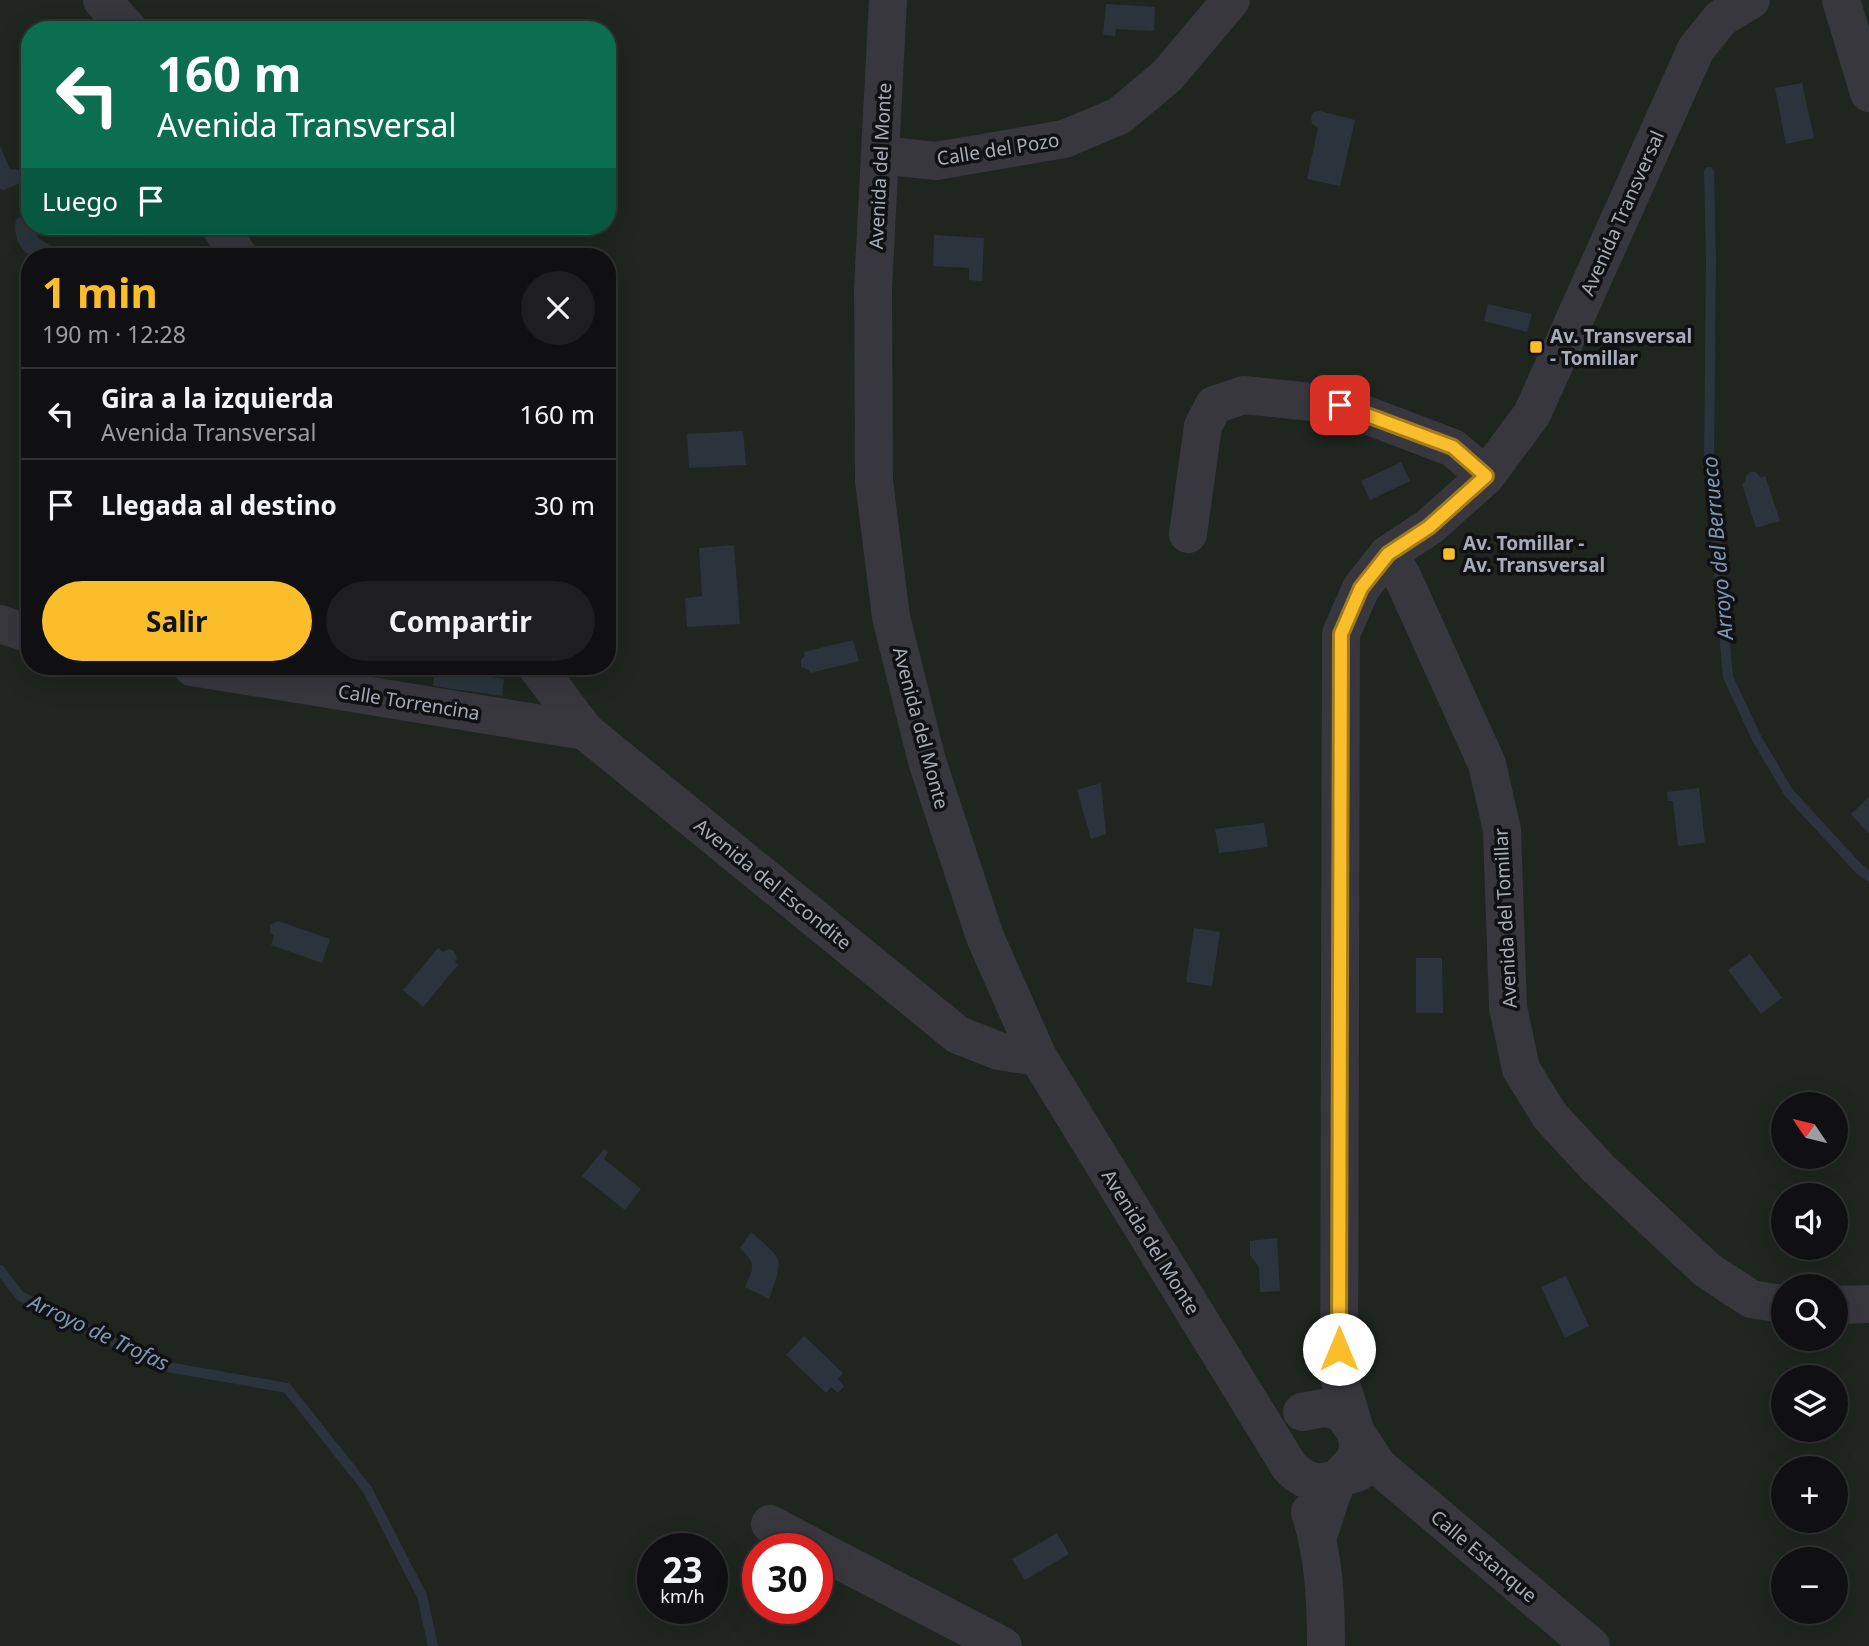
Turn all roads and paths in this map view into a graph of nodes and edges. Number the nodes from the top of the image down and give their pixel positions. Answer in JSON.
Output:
{"nodes":[{"id":1,"x":102,"y":0,"type":"edge"},
{"id":2,"x":888,"y":0,"type":"edge"},
{"id":3,"x":1231,"y":0,"type":"edge"},
{"id":4,"x":1751,"y":0,"type":"edge"},
{"id":5,"x":1842,"y":0,"type":"edge"},
{"id":6,"x":120,"y":21,"type":"edge"},
{"id":7,"x":1869,"y":93,"type":"edge"},
{"id":8,"x":880,"y":155,"type":"junction"},
{"id":9,"x":1486,"y":476,"type":"junction"},
{"id":10,"x":1188,"y":534,"type":"dead end"},
{"id":11,"x":1388,"y":554,"type":"junction"},
{"id":12,"x":0,"y":624,"type":"edge"},
{"id":13,"x":21,"y":631,"type":"edge"},
{"id":14,"x":241,"y":675,"type":"edge"},
{"id":15,"x":543,"y":675,"type":"edge"},
{"id":16,"x":585,"y":731,"type":"junction"},
{"id":17,"x":1038,"y":1058,"type":"junction"},
{"id":18,"x":1771,"y":1302,"type":"edge"},
{"id":19,"x":1869,"y":1304,"type":"edge"},
{"id":20,"x":1848,"y":1305,"type":"edge"},
{"id":21,"x":1339,"y":1377,"type":"junction"},
{"id":22,"x":1240,"y":1383,"type":"junction"},
{"id":23,"x":1302,"y":1412,"type":"junction"},
{"id":24,"x":1352,"y":1424,"type":"junction"},
{"id":25,"x":1289,"y":1466,"type":"junction"},
{"id":26,"x":1378,"y":1466,"type":"junction"},
{"id":27,"x":1339,"y":1478,"type":"junction"},
{"id":28,"x":770,"y":1524,"type":"dead end"},
{"id":29,"x":787,"y":1533,"type":"edge"},
{"id":30,"x":1318,"y":1536,"type":"junction"},
{"id":31,"x":833,"y":1557,"type":"edge"},
{"id":32,"x":1003,"y":1646,"type":"edge"},
{"id":33,"x":1326,"y":1646,"type":"edge"},
{"id":34,"x":1591,"y":1646,"type":"edge"}],
"edges":[{"from":1,"to":6,"type":"street"},
{"from":2,"to":8,"type":"street","name":"Avenida del Monte"},
{"from":3,"to":8,"type":"street","name":"Calle del Pozo"},
{"from":4,"to":9,"type":"street","name":"Avenida Transversal"},
{"from":5,"to":7,"type":"street"},
{"from":8,"to":17,"type":"street","name":"Avenida del Monte"},
{"from":9,"to":10,"type":"street"},
{"from":9,"to":11,"type":"street","name":"Avenida Transversal"},
{"from":11,"to":18,"type":"street","name":"Avenida del Tomillar"},
{"from":11,"to":21,"type":"street","name":"Avenida Transversal"},
{"from":12,"to":13,"type":"street"},
{"from":14,"to":16,"type":"street","name":"Calle Torrencina"},
{"from":15,"to":16,"type":"street","name":"Avenida del Escondite"},
{"from":16,"to":17,"type":"street","name":"Avenida del Escondite"},
{"from":17,"to":22,"type":"street","name":"Avenida del Monte"},
{"from":19,"to":20,"type":"street"},
{"from":21,"to":23,"type":"street"},
{"from":21,"to":24,"type":"street","name":"Avenida Transversal"},
{"from":22,"to":23,"type":"street"},
{"from":22,"to":25,"type":"street","name":"Avenida del Monte"},
{"from":23,"to":24,"type":"street"},
{"from":23,"to":25,"type":"street","name":"Avenida del Monte"},
{"from":24,"to":26,"type":"street","name":"Calle Estanque"},
{"from":24,"to":27,"type":"street"},
{"from":25,"to":27,"type":"street"},
{"from":25,"to":30,"type":"street","name":"Avenida del Monte"},
{"from":26,"to":27,"type":"street"},
{"from":26,"to":34,"type":"street","name":"Calle Estanque"},
{"from":27,"to":30,"type":"street","name":"Avenida del Monte"},
{"from":28,"to":29,"type":"street"},
{"from":30,"to":33,"type":"street","name":"Avenida del Monte"},
{"from":31,"to":32,"type":"street"}]}
